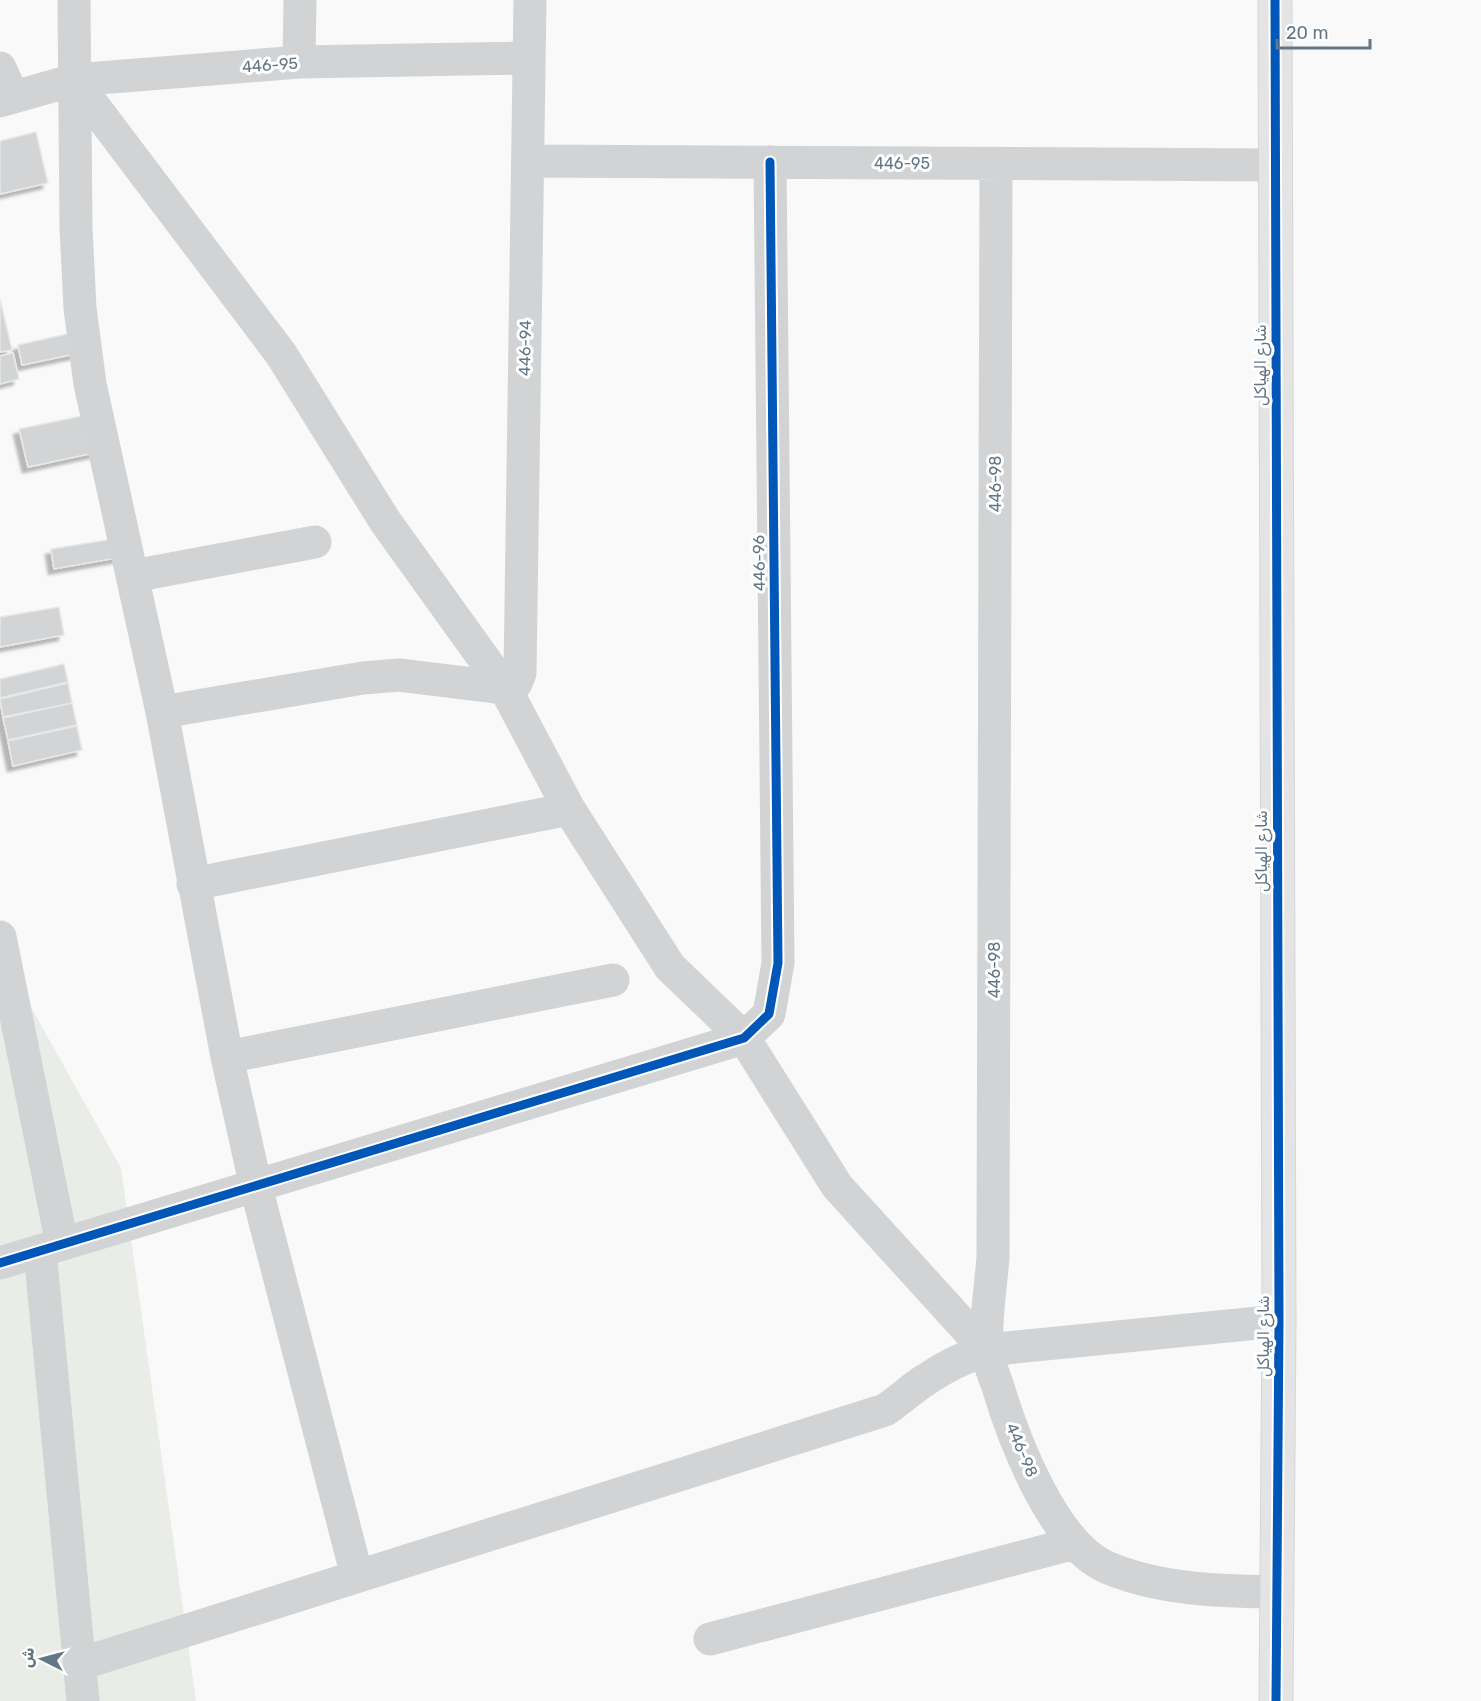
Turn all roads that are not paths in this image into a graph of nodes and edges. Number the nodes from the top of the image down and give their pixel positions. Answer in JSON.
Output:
{"nodes":[{"id":1,"x":74,"y":0,"type":"edge"},
{"id":2,"x":300,"y":0,"type":"edge"},
{"id":3,"x":530,"y":0,"type":"edge"},
{"id":4,"x":1275,"y":0,"type":"edge"},
{"id":5,"x":529,"y":58,"type":"junction"},
{"id":6,"x":299,"y":62,"type":"junction"},
{"id":7,"x":74,"y":80,"type":"junction"},
{"id":8,"x":4,"y":89,"type":"edge"},
{"id":9,"x":528,"y":161,"type":"junction"},
{"id":10,"x":770,"y":162,"type":"junction"},
{"id":11,"x":996,"y":164,"type":"junction"},
{"id":12,"x":1276,"y":165,"type":"junction"},
{"id":13,"x":315,"y":542,"type":"dead end"},
{"id":14,"x":133,"y":576,"type":"junction"},
{"id":15,"x":505,"y":688,"type":"junction"},
{"id":16,"x":162,"y":712,"type":"junction"},
{"id":17,"x":569,"y":809,"type":"junction"},
{"id":18,"x":192,"y":884,"type":"junction"},
{"id":19,"x":0,"y":937,"type":"edge"},
{"id":20,"x":613,"y":980,"type":"dead end"},
{"id":21,"x":744,"y":1038,"type":"junction"},
{"id":22,"x":226,"y":1057,"type":"junction"},
{"id":23,"x":256,"y":1187,"type":"junction"},
{"id":24,"x":51,"y":1247,"type":"junction"},
{"id":25,"x":0,"y":1263,"type":"edge"},
{"id":26,"x":1279,"y":1321,"type":"junction"},
{"id":27,"x":986,"y":1350,"type":"junction"},
{"id":28,"x":1074,"y":1543,"type":"junction"},
{"id":29,"x":357,"y":1576,"type":"junction"},
{"id":30,"x":1276,"y":1592,"type":"junction"},
{"id":31,"x":710,"y":1639,"type":"dead end"},
{"id":32,"x":80,"y":1664,"type":"junction"},
{"id":33,"x":83,"y":1701,"type":"edge"},
{"id":34,"x":1276,"y":1701,"type":"edge"}],
"edges":[{"from":1,"to":7,"type":"street"},
{"from":2,"to":6,"type":"street"},
{"from":3,"to":5,"type":"street","name":"446-94"},
{"from":4,"to":12,"type":"street","name":"شارع الهياكل"},
{"from":5,"to":6,"type":"street","name":"446-95"},
{"from":5,"to":9,"type":"street","name":"446-94"},
{"from":6,"to":7,"type":"street","name":"446-95"},
{"from":7,"to":8,"type":"street","name":"446-95"},
{"from":7,"to":14,"type":"street"},
{"from":7,"to":15,"type":"street"},
{"from":9,"to":10,"type":"street","name":"446-95"},
{"from":9,"to":15,"type":"street","name":"446-94"},
{"from":10,"to":11,"type":"street","name":"446-95"},
{"from":10,"to":21,"type":"street","name":"446-96"},
{"from":11,"to":12,"type":"street","name":"446-95"},
{"from":11,"to":27,"type":"street","name":"446-98"},
{"from":12,"to":26,"type":"street","name":"شارع الهياكل"},
{"from":13,"to":14,"type":"street"},
{"from":14,"to":16,"type":"street"},
{"from":15,"to":16,"type":"street"},
{"from":15,"to":17,"type":"street"},
{"from":16,"to":18,"type":"street"},
{"from":17,"to":18,"type":"street"},
{"from":17,"to":21,"type":"street"},
{"from":18,"to":22,"type":"street"},
{"from":19,"to":24,"type":"street"},
{"from":20,"to":22,"type":"street"},
{"from":21,"to":23,"type":"street"},
{"from":21,"to":27,"type":"street"},
{"from":22,"to":23,"type":"street"},
{"from":23,"to":24,"type":"street"},
{"from":23,"to":29,"type":"street"},
{"from":24,"to":25,"type":"street"},
{"from":24,"to":32,"type":"street"},
{"from":26,"to":27,"type":"street"},
{"from":26,"to":30,"type":"street","name":"شارع الهياكل"},
{"from":27,"to":28,"type":"street","name":"446-98"},
{"from":27,"to":29,"type":"street"},
{"from":28,"to":30,"type":"street","name":"446-98"},
{"from":28,"to":31,"type":"street"},
{"from":29,"to":32,"type":"street"},
{"from":30,"to":34,"type":"street","name":"شارع الهياكل"},
{"from":32,"to":33,"type":"street"}]}
